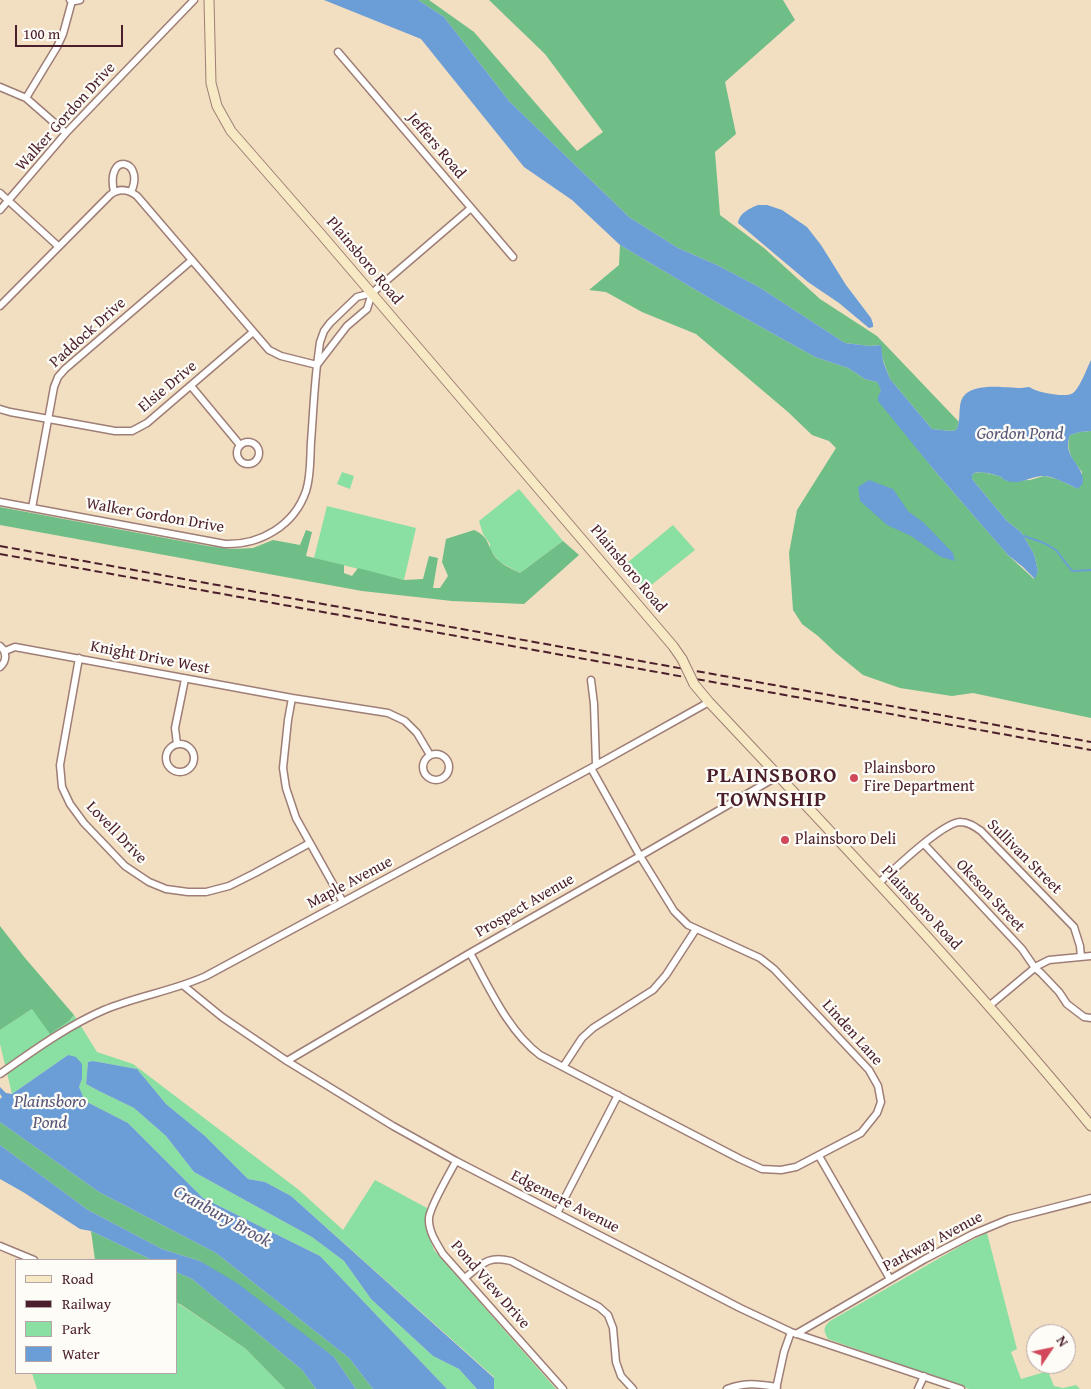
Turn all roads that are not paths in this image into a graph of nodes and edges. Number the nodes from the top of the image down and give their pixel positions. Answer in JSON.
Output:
{"nodes":[{"id":1,"x":71,"y":0,"type":"edge"},
{"id":2,"x":80,"y":0,"type":"edge"},
{"id":3,"x":194,"y":0,"type":"edge"},
{"id":4,"x":209,"y":0,"type":"edge"},
{"id":5,"x":338,"y":52,"type":"dead end"},
{"id":6,"x":0,"y":87,"type":"edge"},
{"id":7,"x":26,"y":98,"type":"junction"},
{"id":8,"x":66,"y":133,"type":"junction"},
{"id":9,"x":114,"y":192,"type":"junction"},
{"id":10,"x":131,"y":192,"type":"junction"},
{"id":11,"x":0,"y":193,"type":"edge"},
{"id":12,"x":9,"y":201,"type":"junction"},
{"id":13,"x":471,"y":208,"type":"junction"},
{"id":14,"x":0,"y":210,"type":"edge"},
{"id":15,"x":58,"y":246,"type":"junction"},
{"id":16,"x":513,"y":256,"type":"dead end"},
{"id":17,"x":192,"y":260,"type":"junction"},
{"id":18,"x":372,"y":293,"type":"junction"},
{"id":19,"x":0,"y":306,"type":"edge"},
{"id":20,"x":253,"y":332,"type":"junction"},
{"id":21,"x":317,"y":365,"type":"junction"},
{"id":22,"x":191,"y":386,"type":"junction"},
{"id":23,"x":0,"y":409,"type":"edge"},
{"id":24,"x":48,"y":419,"type":"junction"},
{"id":25,"x":240,"y":445,"type":"dead end"},
{"id":26,"x":0,"y":502,"type":"edge"},
{"id":27,"x":32,"y":508,"type":"junction"},
{"id":28,"x":2,"y":648,"type":"edge"},
{"id":29,"x":79,"y":658,"type":"junction"},
{"id":30,"x":0,"y":667,"type":"edge"},
{"id":31,"x":186,"y":679,"type":"junction"},
{"id":32,"x":591,"y":680,"type":"dead end"},
{"id":33,"x":292,"y":698,"type":"junction"},
{"id":34,"x":709,"y":702,"type":"junction"},
{"id":35,"x":177,"y":744,"type":"junction"},
{"id":36,"x":430,"y":755,"type":"junction"},
{"id":37,"x":593,"y":767,"type":"junction"},
{"id":38,"x":778,"y":776,"type":"junction"},
{"id":39,"x":310,"y":843,"type":"junction"},
{"id":40,"x":924,"y":844,"type":"junction"},
{"id":41,"x":640,"y":856,"type":"junction"},
{"id":42,"x":878,"y":884,"type":"junction"},
{"id":43,"x":343,"y":902,"type":"junction"},
{"id":44,"x":696,"y":929,"type":"junction"},
{"id":45,"x":470,"y":953,"type":"junction"},
{"id":46,"x":1091,"y":956,"type":"edge"},
{"id":47,"x":1080,"y":957,"type":"junction"},
{"id":48,"x":1035,"y":968,"type":"junction"},
{"id":49,"x":184,"y":986,"type":"junction"},
{"id":50,"x":989,"y":1006,"type":"junction"},
{"id":51,"x":1091,"y":1018,"type":"edge"},
{"id":52,"x":287,"y":1061,"type":"junction"},
{"id":53,"x":563,"y":1067,"type":"junction"},
{"id":54,"x":0,"y":1074,"type":"edge"},
{"id":55,"x":618,"y":1095,"type":"junction"},
{"id":56,"x":1091,"y":1126,"type":"edge"},
{"id":57,"x":819,"y":1156,"type":"junction"},
{"id":58,"x":456,"y":1161,"type":"junction"},
{"id":59,"x":1091,"y":1198,"type":"edge"},
{"id":60,"x":557,"y":1214,"type":"junction"},
{"id":61,"x":0,"y":1246,"type":"edge"},
{"id":62,"x":32,"y":1259,"type":"edge"},
{"id":63,"x":465,"y":1278,"type":"junction"},
{"id":64,"x":890,"y":1279,"type":"junction"},
{"id":65,"x":794,"y":1332,"type":"junction"},
{"id":66,"x":924,"y":1376,"type":"junction"},
{"id":67,"x":776,"y":1388,"type":"edge"},
{"id":68,"x":563,"y":1389,"type":"edge"},
{"id":69,"x":633,"y":1389,"type":"edge"},
{"id":70,"x":727,"y":1389,"type":"edge"},
{"id":71,"x":918,"y":1389,"type":"edge"},
{"id":72,"x":962,"y":1389,"type":"edge"}],
"edges":[{"from":1,"to":2,"type":"street"},
{"from":1,"to":7,"type":"street"},
{"from":3,"to":8,"type":"street","name":"Walker Gordon Drive"},
{"from":4,"to":18,"type":"street","name":"Plainsboro Road"},
{"from":5,"to":13,"type":"street","name":"Jeffers Road"},
{"from":6,"to":7,"type":"street"},
{"from":7,"to":8,"type":"street"},
{"from":8,"to":12,"type":"street","name":"Walker Gordon Drive"},
{"from":9,"to":10,"type":"street"},
{"from":9,"to":10,"type":"street"},
{"from":9,"to":15,"type":"street"},
{"from":10,"to":17,"type":"street"},
{"from":11,"to":12,"type":"street"},
{"from":12,"to":14,"type":"street","name":"Walker Gordon Drive"},
{"from":12,"to":15,"type":"street"},
{"from":13,"to":16,"type":"street","name":"Jeffers Road"},
{"from":13,"to":18,"type":"street"},
{"from":15,"to":19,"type":"street"},
{"from":17,"to":20,"type":"street"},
{"from":17,"to":24,"type":"street","name":"Paddock Drive"},
{"from":18,"to":21,"type":"street"},
{"from":18,"to":21,"type":"street","name":"Walker Gordon Drive"},
{"from":18,"to":34,"type":"street","name":"Plainsboro Road","bridge":true},
{"from":20,"to":21,"type":"street"},
{"from":20,"to":22,"type":"street","name":"Elsie Drive"},
{"from":21,"to":27,"type":"street","name":"Walker Gordon Drive"},
{"from":22,"to":24,"type":"street","name":"Elsie Drive"},
{"from":22,"to":25,"type":"street"},
{"from":23,"to":24,"type":"street","name":"Elsie Drive"},
{"from":24,"to":27,"type":"street","name":"Paddock Drive"},
{"from":26,"to":27,"type":"street","name":"Walker Gordon Drive"},
{"from":28,"to":29,"type":"street","name":"Knight Drive West"},
{"from":28,"to":30,"type":"street"},
{"from":29,"to":31,"type":"street","name":"Knight Drive West"},
{"from":29,"to":39,"type":"street","name":"Lovell Drive"},
{"from":31,"to":33,"type":"street","name":"Knight Drive West"},
{"from":31,"to":35,"type":"street"},
{"from":32,"to":37,"type":"street"},
{"from":33,"to":36,"type":"street","name":"Knight Drive West"},
{"from":33,"to":39,"type":"street"},
{"from":34,"to":37,"type":"street","name":"Maple Avenue"},
{"from":34,"to":38,"type":"street","name":"Plainsboro Road"},
{"from":35,"to":35,"type":"street"},
{"from":36,"to":36,"type":"street"},
{"from":37,"to":41,"type":"street","name":"Linden Lane"},
{"from":37,"to":43,"type":"street","name":"Maple Avenue"},
{"from":38,"to":41,"type":"street","name":"Prospect Avenue"},
{"from":38,"to":42,"type":"street","name":"Plainsboro Road"},
{"from":39,"to":43,"type":"street"},
{"from":40,"to":42,"type":"street","name":"Sullivan Street"},
{"from":40,"to":47,"type":"street","name":"Sullivan Street"},
{"from":40,"to":48,"type":"street","name":"Okeson Street"},
{"from":41,"to":44,"type":"street","name":"Linden Lane"},
{"from":41,"to":45,"type":"street","name":"Prospect Avenue"},
{"from":42,"to":50,"type":"street","name":"Plainsboro Road"},
{"from":43,"to":49,"type":"street","name":"Maple Avenue"},
{"from":44,"to":53,"type":"street"},
{"from":44,"to":57,"type":"street","name":"Linden Lane"},
{"from":45,"to":52,"type":"street","name":"Prospect Avenue"},
{"from":45,"to":53,"type":"street","name":"Linden Lane"},
{"from":46,"to":47,"type":"street"},
{"from":47,"to":48,"type":"street"},
{"from":48,"to":50,"type":"street"},
{"from":48,"to":51,"type":"street","name":"Okeson Street"},
{"from":49,"to":52,"type":"street","name":"Edgemere Avenue"},
{"from":49,"to":54,"type":"street","name":"Maple Avenue"},
{"from":50,"to":56,"type":"street","name":"Plainsboro Road"},
{"from":52,"to":58,"type":"street","name":"Edgemere Avenue"},
{"from":53,"to":55,"type":"street","name":"Linden Lane"},
{"from":55,"to":57,"type":"street","name":"Linden Lane"},
{"from":55,"to":60,"type":"street"},
{"from":57,"to":64,"type":"street"},
{"from":58,"to":60,"type":"street","name":"Edgemere Avenue"},
{"from":58,"to":63,"type":"street","name":"Pond View Drive"},
{"from":59,"to":64,"type":"street","name":"Parkway Avenue"},
{"from":60,"to":65,"type":"street","name":"Edgemere Avenue"},
{"from":61,"to":62,"type":"street"},
{"from":63,"to":68,"type":"street","name":"Pond View Drive"},
{"from":63,"to":69,"type":"street"},
{"from":64,"to":65,"type":"street","name":"Parkway Avenue"},
{"from":65,"to":66,"type":"street","name":"Edgemere Avenue"},
{"from":65,"to":67,"type":"street"},
{"from":66,"to":71,"type":"street"},
{"from":66,"to":72,"type":"street","name":"Edgemere Avenue"},
{"from":67,"to":70,"type":"street"}]}
